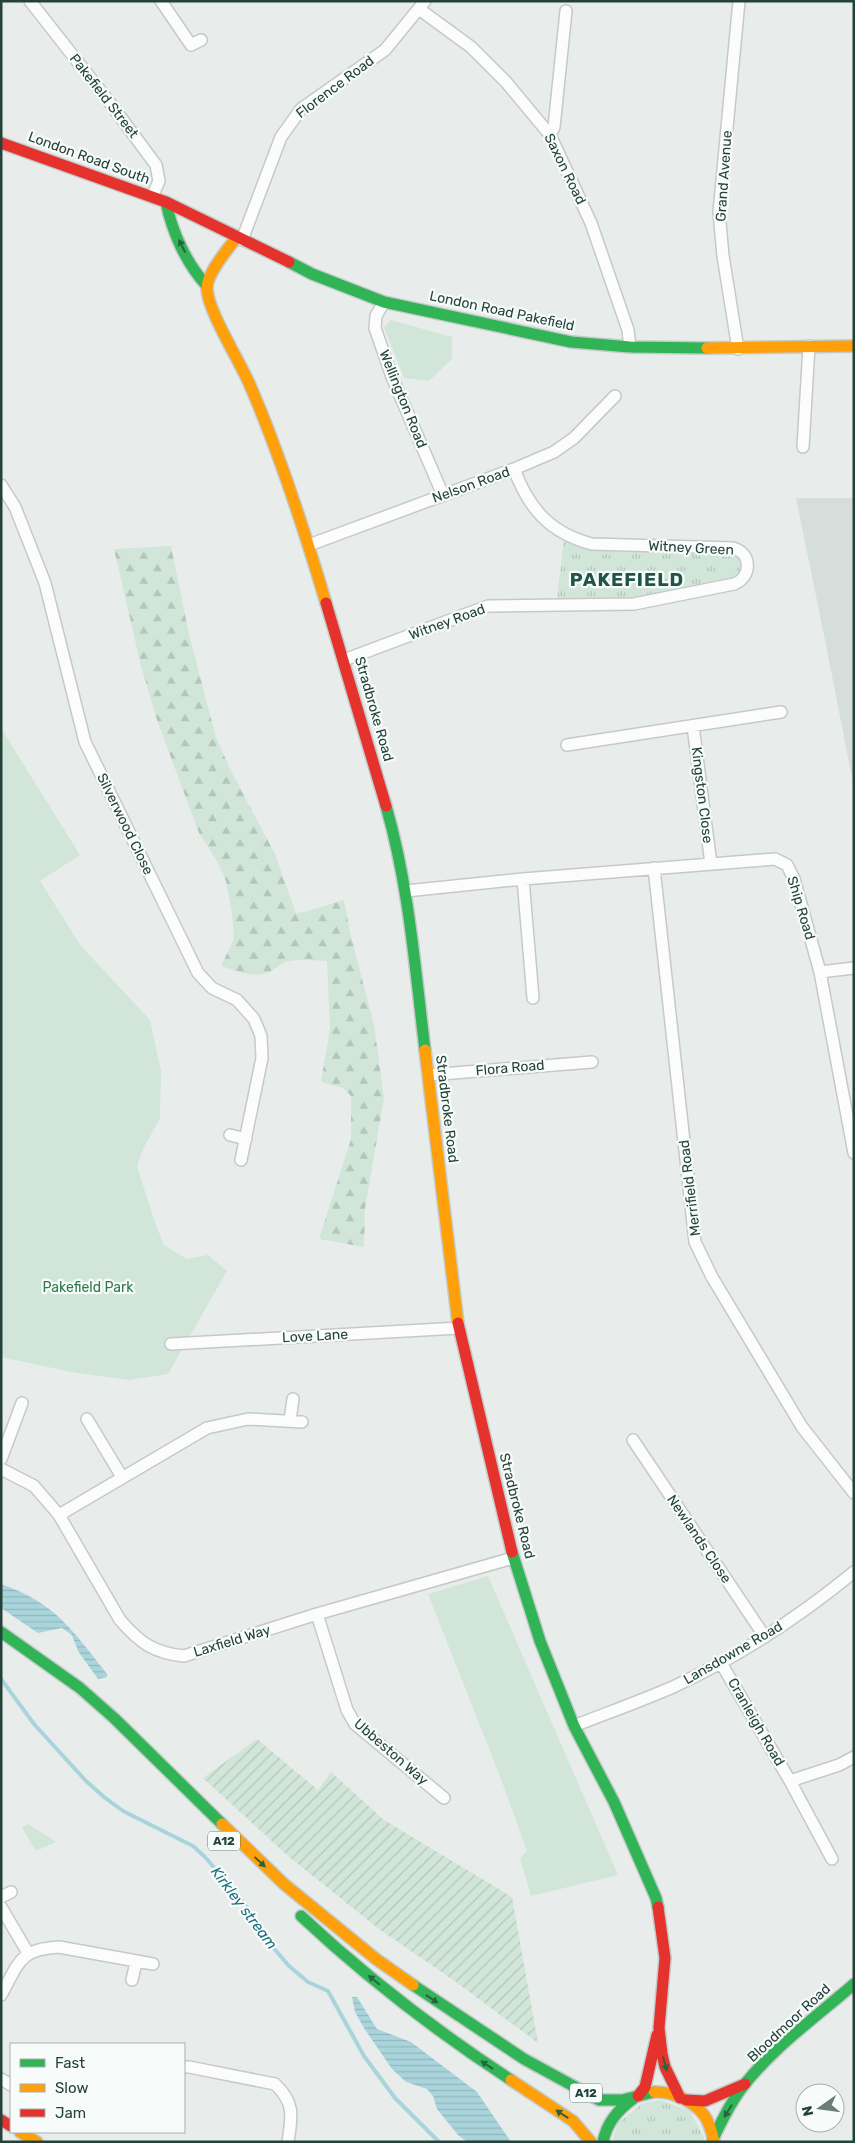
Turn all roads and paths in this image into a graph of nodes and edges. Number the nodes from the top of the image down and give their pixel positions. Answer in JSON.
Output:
{"nodes":[{"id":1,"x":30,"y":1,"type":"edge"},
{"id":2,"x":161,"y":1,"type":"edge"},
{"id":3,"x":739,"y":1,"type":"edge"},
{"id":4,"x":422,"y":5,"type":"edge"},
{"id":5,"x":566,"y":11,"type":"dead end"},
{"id":6,"x":192,"y":46,"type":"dead end"},
{"id":7,"x":550,"y":136,"type":"junction"},
{"id":8,"x":1,"y":143,"type":"edge"},
{"id":9,"x":152,"y":197,"type":"junction"},
{"id":10,"x":166,"y":202,"type":"junction"},
{"id":11,"x":240,"y":238,"type":"junction"},
{"id":12,"x":208,"y":286,"type":"junction"},
{"id":13,"x":384,"y":302,"type":"junction"},
{"id":14,"x":809,"y":346,"type":"junction"},
{"id":15,"x":854,"y":346,"type":"edge"},
{"id":16,"x":630,"y":347,"type":"junction"},
{"id":17,"x":738,"y":349,"type":"junction"},
{"id":18,"x":615,"y":396,"type":"dead end"},
{"id":19,"x":803,"y":447,"type":"dead end"},
{"id":20,"x":514,"y":469,"type":"junction"},
{"id":21,"x":1,"y":485,"type":"edge"},
{"id":22,"x":443,"y":495,"type":"junction"},
{"id":23,"x":309,"y":545,"type":"junction"},
{"id":24,"x":554,"y":604,"type":"joint"},
{"id":25,"x":344,"y":660,"type":"junction"},
{"id":26,"x":781,"y":712,"type":"dead end"},
{"id":27,"x":693,"y":726,"type":"junction"},
{"id":28,"x":568,"y":745,"type":"dead end"},
{"id":29,"x":711,"y":864,"type":"junction"},
{"id":30,"x":654,"y":868,"type":"junction"},
{"id":31,"x":523,"y":879,"type":"junction"},
{"id":32,"x":406,"y":890,"type":"junction"},
{"id":33,"x":854,"y":968,"type":"edge"},
{"id":34,"x":820,"y":972,"type":"junction"},
{"id":35,"x":533,"y":998,"type":"dead end"},
{"id":36,"x":592,"y":1062,"type":"dead end"},
{"id":37,"x":428,"y":1075,"type":"junction"},
{"id":38,"x":230,"y":1135,"type":"dead end"},
{"id":39,"x":246,"y":1139,"type":"junction"},
{"id":40,"x":854,"y":1153,"type":"edge"},
{"id":41,"x":241,"y":1160,"type":"dead end"},
{"id":42,"x":460,"y":1328,"type":"junction"},
{"id":43,"x":171,"y":1344,"type":"dead end"},
{"id":44,"x":293,"y":1399,"type":"dead end"},
{"id":45,"x":22,"y":1403,"type":"dead end"},
{"id":46,"x":87,"y":1420,"type":"dead end"},
{"id":47,"x":290,"y":1420,"type":"junction"},
{"id":48,"x":302,"y":1422,"type":"dead end"},
{"id":49,"x":633,"y":1440,"type":"dead end"},
{"id":50,"x":1,"y":1459,"type":"edge"},
{"id":51,"x":1,"y":1470,"type":"edge"},
{"id":52,"x":122,"y":1477,"type":"junction"},
{"id":53,"x":854,"y":1493,"type":"edge"},
{"id":54,"x":59,"y":1515,"type":"junction"},
{"id":55,"x":514,"y":1558,"type":"junction"},
{"id":56,"x":854,"y":1572,"type":"edge"},
{"id":57,"x":317,"y":1614,"type":"junction"},
{"id":58,"x":1,"y":1632,"type":"edge"},
{"id":59,"x":765,"y":1637,"type":"junction"},
{"id":60,"x":721,"y":1663,"type":"junction"},
{"id":61,"x":44,"y":1664,"type":"junction"},
{"id":62,"x":574,"y":1726,"type":"junction"},
{"id":63,"x":854,"y":1758,"type":"edge"},
{"id":64,"x":790,"y":1781,"type":"junction"},
{"id":65,"x":444,"y":1798,"type":"dead end"},
{"id":66,"x":233,"y":1851,"type":"dead end"},
{"id":67,"x":815,"y":1853,"type":"dead end"},
{"id":68,"x":260,"y":1877,"type":"dead end"},
{"id":69,"x":281,"y":1897,"type":"dead end"},
{"id":70,"x":1,"y":1907,"type":"edge"},
{"id":71,"x":295,"y":1910,"type":"dead end"},
{"id":72,"x":28,"y":1953,"type":"junction"},
{"id":73,"x":136,"y":1962,"type":"junction"},
{"id":74,"x":154,"y":1964,"type":"dead end"},
{"id":75,"x":132,"y":1980,"type":"dead end"},
{"id":76,"x":854,"y":1984,"type":"edge"},
{"id":77,"x":1,"y":1996,"type":"edge"},
{"id":78,"x":659,"y":2028,"type":"junction"},
{"id":79,"x":185,"y":2067,"type":"edge"},
{"id":80,"x":746,"y":2084,"type":"junction"},
{"id":81,"x":636,"y":2097,"type":"junction"},
{"id":82,"x":683,"y":2099,"type":"junction"},
{"id":83,"x":22,"y":2133,"type":"edge"},
{"id":84,"x":713,"y":2140,"type":"edge"},
{"id":85,"x":37,"y":2142,"type":"edge"},
{"id":86,"x":288,"y":2142,"type":"edge"},
{"id":87,"x":591,"y":2142,"type":"edge"},
{"id":88,"x":603,"y":2142,"type":"edge"}],
"edges":[{"from":1,"to":9,"type":"street","name":"Pakefield Street"},
{"from":2,"to":6,"type":"street"},
{"from":3,"to":17,"type":"street","name":"Grand Avenue"},
{"from":4,"to":7,"type":"street","name":"Saxon Road"},
{"from":4,"to":11,"type":"street","name":"Florence Road"},
{"from":5,"to":7,"type":"street"},
{"from":7,"to":16,"type":"street","name":"Saxon Road"},
{"from":8,"to":9,"type":"main road","name":"London Road South"},
{"from":9,"to":10,"type":"main road","name":"London Road South"},
{"from":10,"to":11,"type":"main road","name":"London Road Pakefield"},
{"from":12,"to":10,"type":"main road","name":"Stradbroke Road","one_way":true},
{"from":11,"to":12,"type":"main road"},
{"from":11,"to":13,"type":"main road","name":"London Road Pakefield"},
{"from":12,"to":23,"type":"main road","name":"Stradbroke Road"},
{"from":13,"to":16,"type":"main road","name":"London Road Pakefield"},
{"from":13,"to":22,"type":"street","name":"Wellington Road"},
{"from":14,"to":15,"type":"main road","name":"London Road Pakefield"},
{"from":14,"to":17,"type":"main road","name":"London Road Pakefield"},
{"from":14,"to":19,"type":"street"},
{"from":16,"to":17,"type":"main road","name":"London Road Pakefield"},
{"from":18,"to":20,"type":"street","name":"Nelson Road"},
{"from":20,"to":22,"type":"street","name":"Nelson Road"},
{"from":20,"to":24,"type":"street","name":"Witney Green"},
{"from":21,"to":39,"type":"street","name":"Silverwood Close"},
{"from":22,"to":23,"type":"street","name":"Nelson Road"},
{"from":23,"to":25,"type":"main road","name":"Stradbroke Road"},
{"from":24,"to":25,"type":"street","name":"Witney Road"},
{"from":25,"to":32,"type":"main road","name":"Stradbroke Road"},
{"from":26,"to":27,"type":"street"},
{"from":27,"to":28,"type":"street"},
{"from":27,"to":29,"type":"street","name":"Kingston Close"},
{"from":29,"to":30,"type":"street","name":"Ship Road"},
{"from":29,"to":34,"type":"street","name":"Ship Road"},
{"from":30,"to":31,"type":"street","name":"Ship Road"},
{"from":30,"to":53,"type":"street","name":"Merrifield Road"},
{"from":31,"to":32,"type":"street","name":"Ship Road"},
{"from":31,"to":35,"type":"street"},
{"from":32,"to":37,"type":"main road","name":"Stradbroke Road"},
{"from":33,"to":34,"type":"street"},
{"from":34,"to":40,"type":"street","name":"Ship Road"},
{"from":36,"to":37,"type":"street","name":"Flora Road"},
{"from":37,"to":42,"type":"main road","name":"Stradbroke Road"},
{"from":38,"to":39,"type":"street"},
{"from":39,"to":41,"type":"street","name":"Silverwood Close"},
{"from":42,"to":43,"type":"street","name":"Love Lane"},
{"from":42,"to":55,"type":"main road","name":"Stradbroke Road"},
{"from":44,"to":47,"type":"street"},
{"from":45,"to":50,"type":"street"},
{"from":46,"to":52,"type":"street"},
{"from":47,"to":48,"type":"street"},
{"from":47,"to":52,"type":"street"},
{"from":49,"to":59,"type":"street","name":"Newlands Close"},
{"from":51,"to":54,"type":"street","name":"Laxfield Way"},
{"from":52,"to":54,"type":"street"},
{"from":54,"to":57,"type":"street","name":"Laxfield Way"},
{"from":55,"to":57,"type":"street","name":"Laxfield Way"},
{"from":55,"to":62,"type":"main road","name":"Stradbroke Road"},
{"from":56,"to":59,"type":"street","name":"Lansdowne Road"},
{"from":57,"to":65,"type":"street","name":"Ubbeston Way"},
{"from":58,"to":61,"type":"main road","number":"A12"},
{"from":59,"to":60,"type":"street","name":"Lansdowne Road"},
{"from":60,"to":62,"type":"street","name":"Lansdowne Road"},
{"from":60,"to":64,"type":"street","name":"Cranleigh Road"},
{"from":61,"to":66,"type":"main road","number":"A12"},
{"from":61,"to":81,"type":"main road","number":"A12","one_way":true},
{"from":62,"to":78,"type":"main road","name":"Stradbroke Road"},
{"from":63,"to":64,"type":"street","name":"Cranleigh Road"},
{"from":64,"to":67,"type":"street","name":"Cranleigh Road"},
{"from":68,"to":69,"type":"main road"},
{"from":70,"to":72,"type":"street"},
{"from":87,"to":71,"type":"main road","number":"A12","one_way":true},
{"from":72,"to":73,"type":"street"},
{"from":72,"to":77,"type":"street"},
{"from":73,"to":74,"type":"street"},
{"from":73,"to":75,"type":"street"},
{"from":76,"to":80,"type":"main road","name":"Bloodmoor Road"},
{"from":78,"to":81,"type":"main road","name":"Stradbroke Road"},
{"from":78,"to":82,"type":"main road","name":"Stradbroke Road","one_way":true},
{"from":79,"to":86,"type":"street"},
{"from":80,"to":82,"type":"main road"},
{"from":80,"to":84,"type":"main road","one_way":true},
{"from":81,"to":82,"type":"main road"},
{"from":81,"to":88,"type":"main road"},
{"from":82,"to":84,"type":"main road"},
{"from":83,"to":85,"type":"main road"}]}
